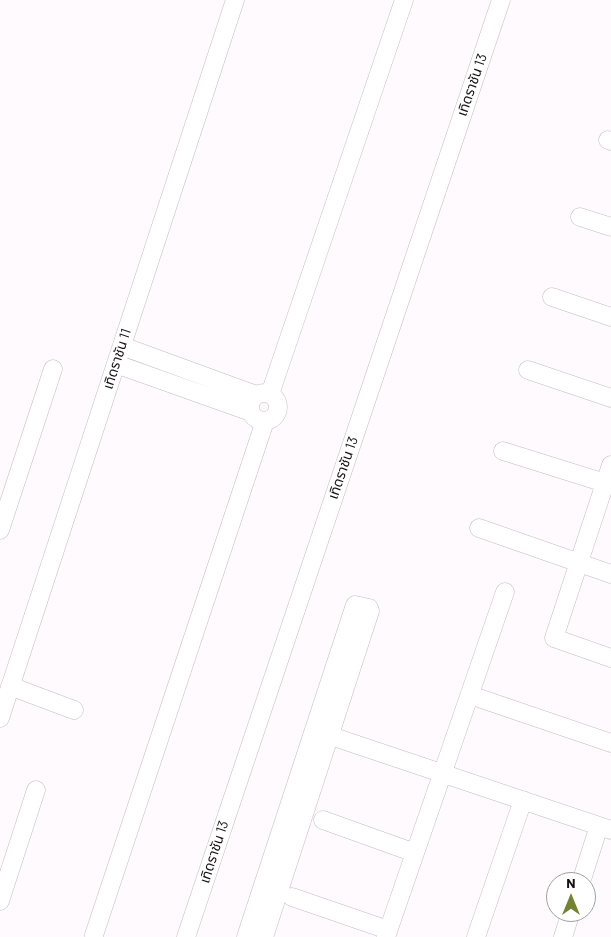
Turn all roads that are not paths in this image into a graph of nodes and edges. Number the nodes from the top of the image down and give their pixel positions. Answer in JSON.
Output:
{"nodes":[{"id":1,"x":234,"y":0,"type":"edge"},
{"id":2,"x":404,"y":0,"type":"edge"},
{"id":3,"x":501,"y":0,"type":"edge"},
{"id":4,"x":580,"y":217,"type":"dead end"},
{"id":5,"x":611,"y":227,"type":"edge"},
{"id":6,"x":552,"y":297,"type":"dead end"},
{"id":7,"x":611,"y":317,"type":"edge"},
{"id":8,"x":122,"y":346,"type":"junction"},
{"id":9,"x":116,"y":364,"type":"junction"},
{"id":10,"x":53,"y":369,"type":"dead end"},
{"id":11,"x":528,"y":370,"type":"dead end"},
{"id":12,"x":263,"y":394,"type":"junction"},
{"id":13,"x":611,"y":398,"type":"edge"},
{"id":14,"x":250,"y":412,"type":"junction"},
{"id":15,"x":265,"y":421,"type":"junction"},
{"id":16,"x":503,"y":451,"type":"dead end"},
{"id":17,"x":611,"y":466,"type":"edge"},
{"id":18,"x":608,"y":484,"type":"edge"},
{"id":19,"x":479,"y":528,"type":"dead end"},
{"id":20,"x":0,"y":530,"type":"edge"},
{"id":21,"x":579,"y":564,"type":"junction"},
{"id":22,"x":611,"y":574,"type":"edge"},
{"id":23,"x":505,"y":592,"type":"dead end"},
{"id":24,"x":611,"y":658,"type":"edge"},
{"id":25,"x":10,"y":686,"type":"junction"},
{"id":26,"x":470,"y":695,"type":"junction"},
{"id":27,"x":74,"y":710,"type":"dead end"},
{"id":28,"x":0,"y":718,"type":"edge"},
{"id":29,"x":322,"y":732,"type":"junction"},
{"id":30,"x":611,"y":743,"type":"edge"},
{"id":31,"x":443,"y":773,"type":"junction"},
{"id":32,"x":36,"y":790,"type":"dead end"},
{"id":33,"x":523,"y":800,"type":"junction"},
{"id":34,"x":323,"y":820,"type":"dead end"},
{"id":35,"x":605,"y":828,"type":"edge"},
{"id":36,"x":415,"y":853,"type":"junction"},
{"id":37,"x":585,"y":872,"type":"edge"},
{"id":38,"x":292,"y":897,"type":"dead end"},
{"id":39,"x":0,"y":901,"type":"edge"},
{"id":40,"x":568,"y":922,"type":"edge"},
{"id":41,"x":387,"y":933,"type":"edge"},
{"id":42,"x":94,"y":935,"type":"dead end"},
{"id":43,"x":186,"y":937,"type":"edge"},
{"id":44,"x":246,"y":937,"type":"edge"},
{"id":45,"x":264,"y":937,"type":"edge"},
{"id":46,"x":476,"y":937,"type":"edge"},
{"id":47,"x":563,"y":937,"type":"edge"}],
"edges":[{"from":1,"to":8,"type":"street","name":"เทิดราชัน 11"},
{"from":2,"to":12,"type":"street"},
{"from":3,"to":43,"type":"street","name":"เทิดราชัน 13"},
{"from":4,"to":5,"type":"street"},
{"from":6,"to":7,"type":"street"},
{"from":8,"to":9,"type":"street","name":"เทิดราชัน 11"},
{"from":8,"to":12,"type":"street"},
{"from":9,"to":14,"type":"street"},
{"from":9,"to":25,"type":"street","name":"เทิดราชัน 11"},
{"from":10,"to":20,"type":"street"},
{"from":11,"to":13,"type":"street"},
{"from":12,"to":14,"type":"street"},
{"from":12,"to":15,"type":"street"},
{"from":14,"to":15,"type":"street"},
{"from":15,"to":42,"type":"street"},
{"from":16,"to":18,"type":"street"},
{"from":17,"to":18,"type":"street"},
{"from":18,"to":21,"type":"street"},
{"from":19,"to":21,"type":"street"},
{"from":21,"to":22,"type":"street"},
{"from":21,"to":24,"type":"street"},
{"from":23,"to":26,"type":"street"},
{"from":25,"to":27,"type":"street"},
{"from":25,"to":28,"type":"street","name":"เทิดราชัน 11"},
{"from":26,"to":30,"type":"street"},
{"from":26,"to":31,"type":"street"},
{"from":29,"to":29,"type":"street"},
{"from":29,"to":31,"type":"street"},
{"from":29,"to":44,"type":"street"},
{"from":29,"to":45,"type":"street"},
{"from":31,"to":33,"type":"street"},
{"from":31,"to":36,"type":"street"},
{"from":32,"to":39,"type":"street"},
{"from":33,"to":35,"type":"street"},
{"from":33,"to":46,"type":"street"},
{"from":34,"to":36,"type":"street"},
{"from":35,"to":37,"type":"street"},
{"from":36,"to":41,"type":"street"},
{"from":38,"to":41,"type":"street"},
{"from":40,"to":47,"type":"street"}]}
